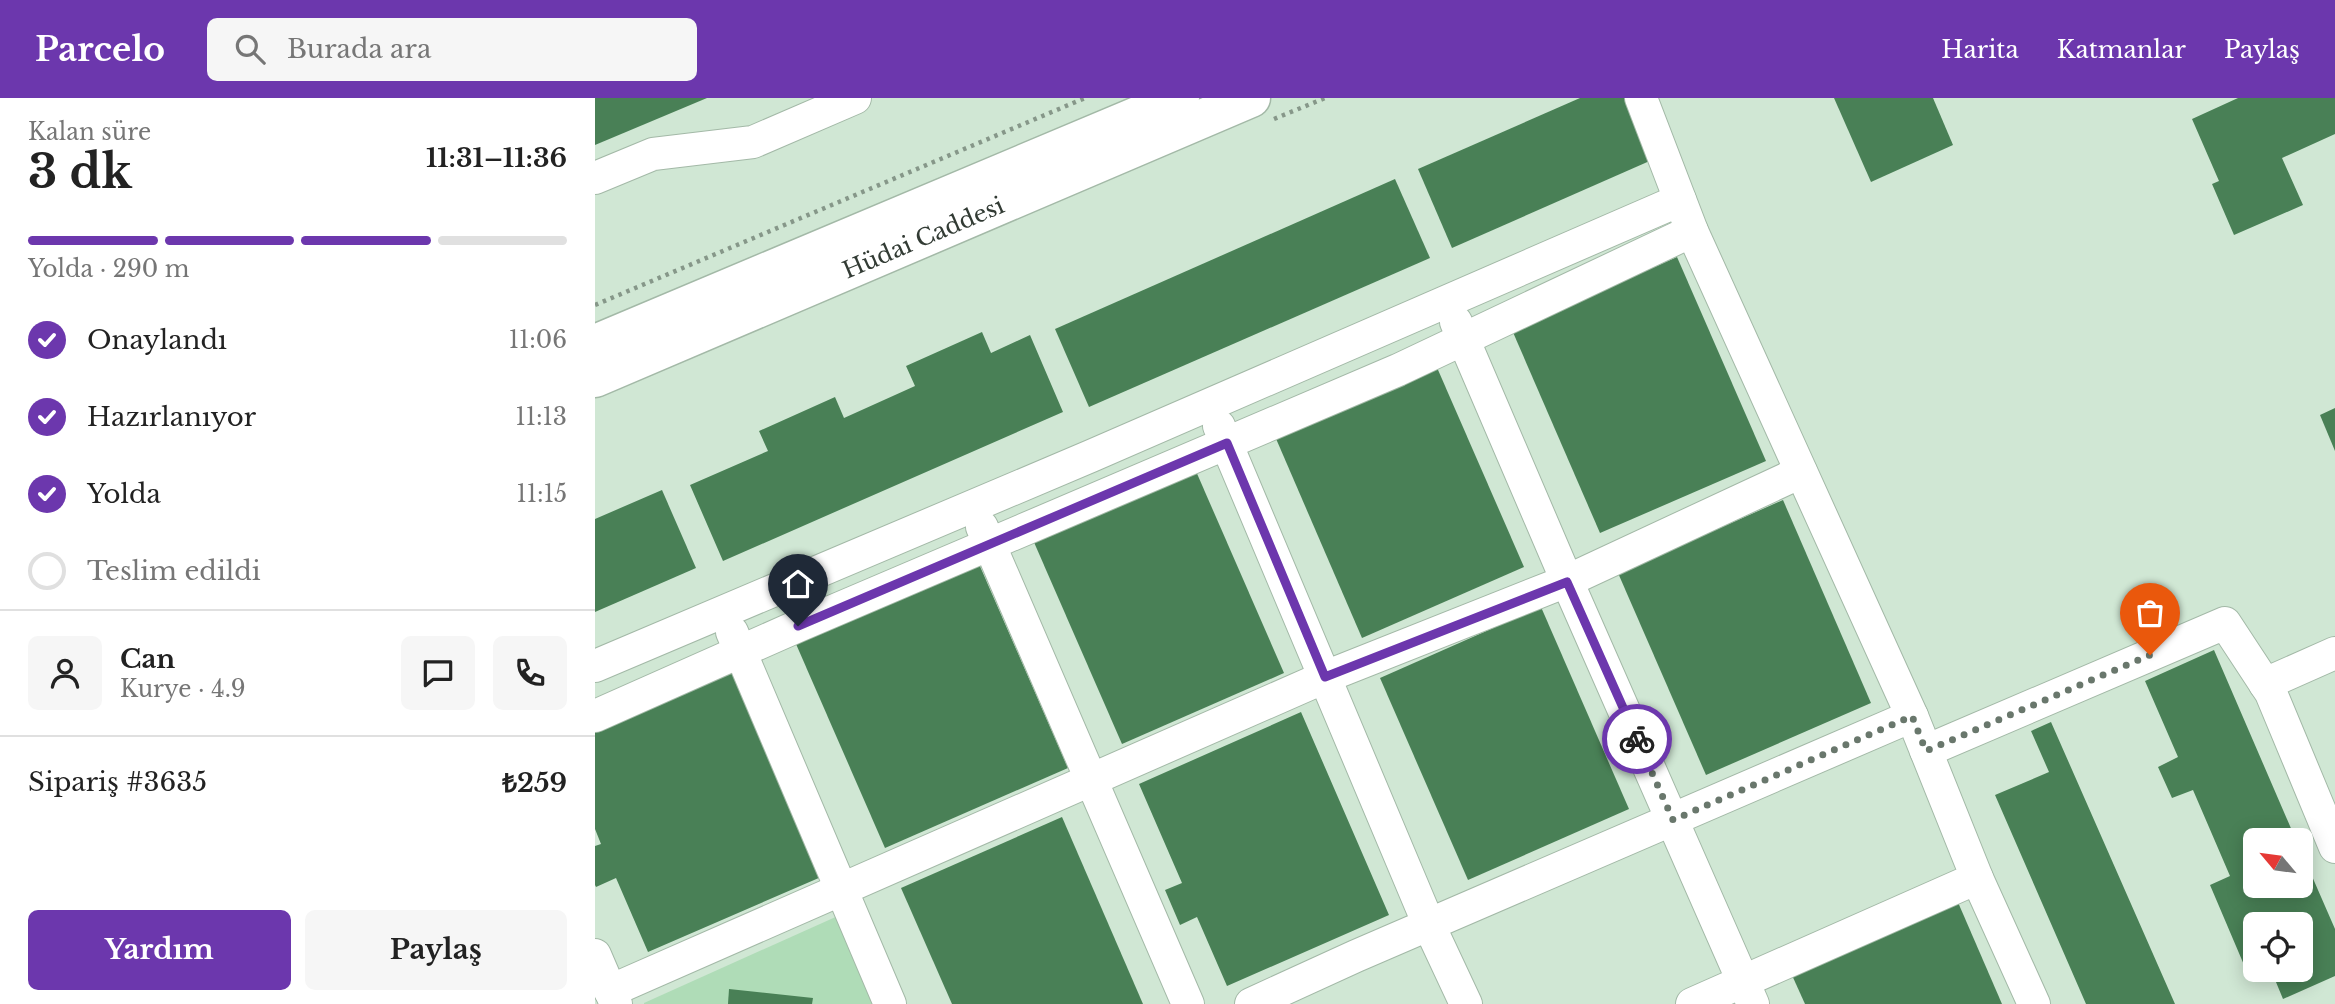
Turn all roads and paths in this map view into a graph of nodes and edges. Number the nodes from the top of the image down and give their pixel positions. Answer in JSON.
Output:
{"nodes":[{"id":1,"x":855,"y":98,"type":"edge"},
{"id":2,"x":1086,"y":98,"type":"edge"},
{"id":3,"x":1180,"y":98,"type":"edge"},
{"id":4,"x":1251,"y":98,"type":"edge"},
{"id":5,"x":1641,"y":98,"type":"edge"},
{"id":6,"x":595,"y":178,"type":"edge"},
{"id":7,"x":1680,"y":200,"type":"junction"},
{"id":8,"x":1692,"y":231,"type":"junction"},
{"id":9,"x":1445,"y":302,"type":"junction"},
{"id":10,"x":595,"y":305,"type":"edge"},
{"id":11,"x":1465,"y":338,"type":"junction"},
{"id":12,"x":595,"y":344,"type":"edge"},
{"id":13,"x":595,"y":378,"type":"edge"},
{"id":14,"x":1209,"y":404,"type":"junction"},
{"id":15,"x":1227,"y":443,"type":"junction"},
{"id":16,"x":1801,"y":472,"type":"junction"},
{"id":17,"x":972,"y":506,"type":"junction"},
{"id":18,"x":990,"y":545,"type":"junction"},
{"id":19,"x":1567,"y":582,"type":"junction"},
{"id":20,"x":724,"y":611,"type":"junction"},
{"id":21,"x":740,"y":652,"type":"junction"},
{"id":22,"x":2335,"y":653,"type":"edge"},
{"id":23,"x":595,"y":666,"type":"edge"},
{"id":24,"x":1325,"y":677,"type":"junction"},
{"id":25,"x":2265,"y":684,"type":"junction"},
{"id":26,"x":595,"y":716,"type":"edge"},
{"id":27,"x":1912,"y":716,"type":"junction"},
{"id":28,"x":1926,"y":751,"type":"junction"},
{"id":29,"x":1091,"y":781,"type":"junction"},
{"id":30,"x":1673,"y":820,"type":"junction"},
{"id":31,"x":2335,"y":847,"type":"edge"},
{"id":32,"x":1977,"y":878,"type":"junction"},
{"id":33,"x":841,"y":890,"type":"junction"},
{"id":34,"x":1429,"y":925,"type":"junction"},
{"id":35,"x":595,"y":956,"type":"edge"},
{"id":36,"x":1748,"y":993,"type":"edge"},
{"id":37,"x":613,"y":997,"type":"edge"},
{"id":38,"x":890,"y":1004,"type":"edge"},
{"id":39,"x":1188,"y":1004,"type":"edge"},
{"id":40,"x":1251,"y":1004,"type":"edge"},
{"id":41,"x":1466,"y":1004,"type":"edge"},
{"id":42,"x":1692,"y":1004,"type":"edge"},
{"id":43,"x":2033,"y":1004,"type":"edge"}],
"edges":[{"from":1,"to":6,"type":"street"},
{"from":2,"to":10,"type":"path"},
{"from":3,"to":12,"type":"street","name":"Hüdai Caddesi"},
{"from":4,"to":13,"type":"street","name":"Hüdai Caddesi"},
{"from":5,"to":7,"type":"street"},
{"from":7,"to":8,"type":"street"},
{"from":7,"to":9,"type":"street"},
{"from":8,"to":11,"type":"street"},
{"from":8,"to":16,"type":"street"},
{"from":9,"to":11,"type":"street"},
{"from":9,"to":14,"type":"street"},
{"from":11,"to":15,"type":"street"},
{"from":11,"to":19,"type":"street"},
{"from":14,"to":15,"type":"street"},
{"from":14,"to":17,"type":"street"},
{"from":15,"to":18,"type":"street"},
{"from":15,"to":24,"type":"street"},
{"from":16,"to":19,"type":"street"},
{"from":16,"to":27,"type":"street"},
{"from":17,"to":18,"type":"street"},
{"from":17,"to":20,"type":"street"},
{"from":18,"to":21,"type":"street"},
{"from":18,"to":29,"type":"street"},
{"from":19,"to":24,"type":"street"},
{"from":19,"to":30,"type":"street"},
{"from":20,"to":21,"type":"street"},
{"from":20,"to":23,"type":"street"},
{"from":21,"to":26,"type":"street"},
{"from":21,"to":33,"type":"street"},
{"from":22,"to":25,"type":"street"},
{"from":24,"to":29,"type":"street"},
{"from":24,"to":34,"type":"street"},
{"from":25,"to":28,"type":"street"},
{"from":25,"to":31,"type":"street"},
{"from":27,"to":28,"type":"street"},
{"from":27,"to":30,"type":"street"},
{"from":28,"to":32,"type":"street"},
{"from":29,"to":33,"type":"street"},
{"from":29,"to":39,"type":"street"},
{"from":30,"to":34,"type":"street"},
{"from":30,"to":36,"type":"street"},
{"from":32,"to":36,"type":"street"},
{"from":32,"to":43,"type":"street"},
{"from":33,"to":37,"type":"street"},
{"from":33,"to":38,"type":"street"},
{"from":34,"to":40,"type":"street"},
{"from":34,"to":41,"type":"street"},
{"from":35,"to":37,"type":"street"},
{"from":36,"to":42,"type":"street"}]}
